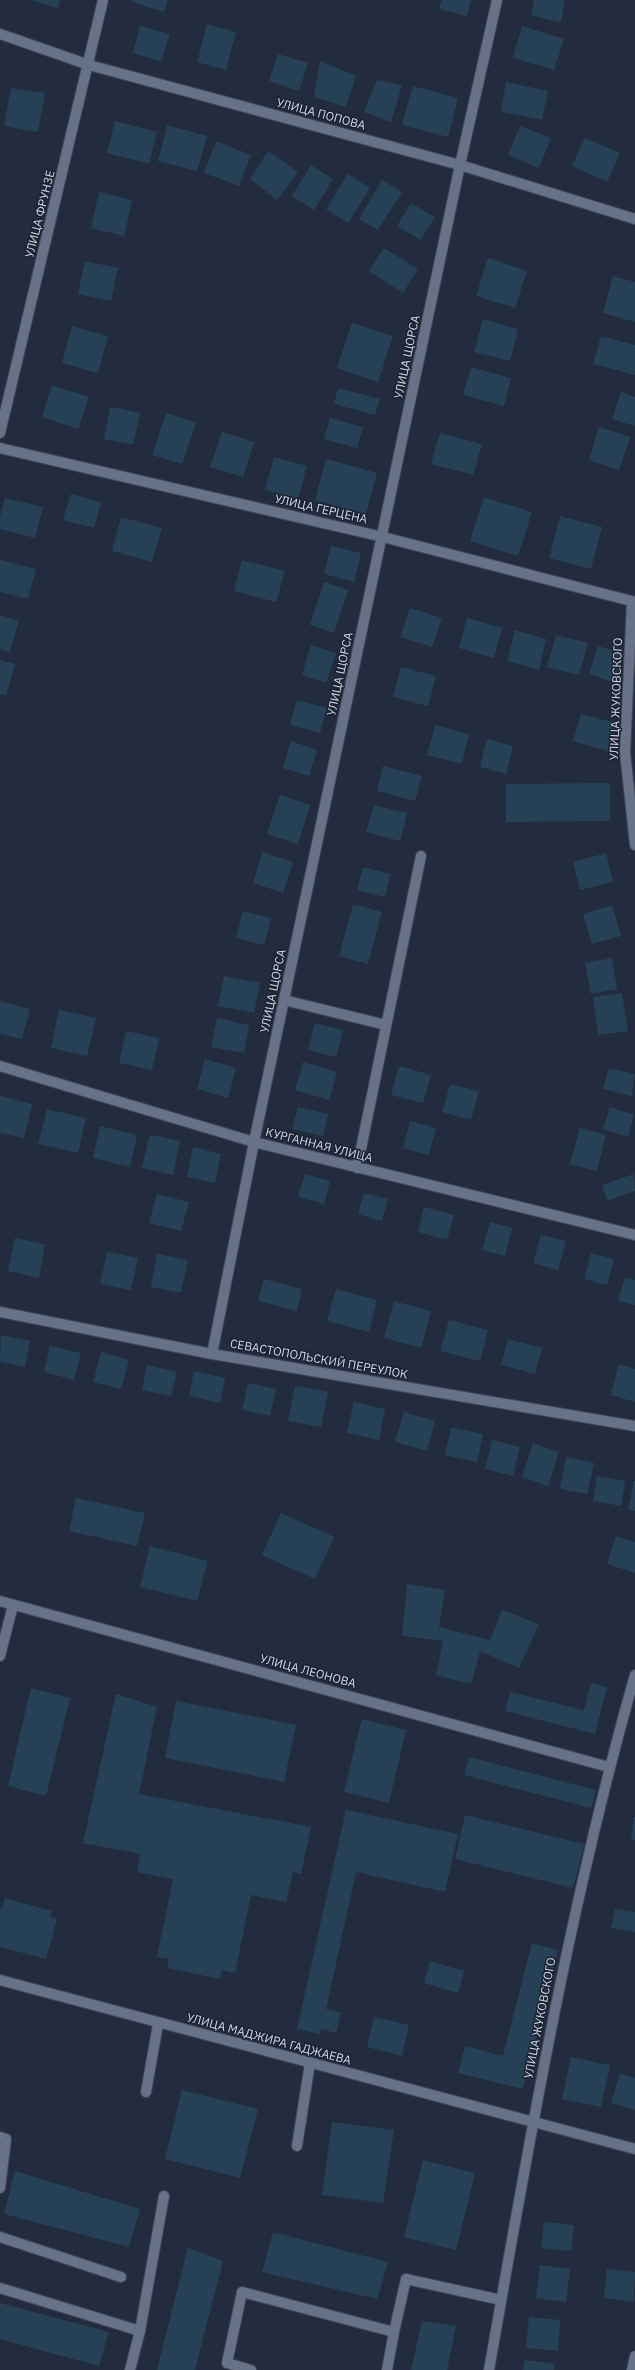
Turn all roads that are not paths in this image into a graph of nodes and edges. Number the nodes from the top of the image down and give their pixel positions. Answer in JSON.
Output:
{"nodes":[{"id":1,"x":103,"y":0,"type":"edge"},
{"id":2,"x":497,"y":0,"type":"edge"},
{"id":3,"x":0,"y":34,"type":"edge"},
{"id":4,"x":89,"y":65,"type":"junction"},
{"id":5,"x":460,"y":165,"type":"junction"},
{"id":6,"x":635,"y":219,"type":"edge"},
{"id":7,"x":0,"y":433,"type":"edge"},
{"id":8,"x":0,"y":448,"type":"edge"},
{"id":9,"x":383,"y":537,"type":"junction"},
{"id":10,"x":634,"y":602,"type":"edge"},
{"id":11,"x":634,"y":828,"type":"edge"},
{"id":12,"x":635,"y":845,"type":"edge"},
{"id":13,"x":421,"y":856,"type":"dead end"},
{"id":14,"x":284,"y":1000,"type":"junction"},
{"id":15,"x":386,"y":1025,"type":"junction"},
{"id":16,"x":0,"y":1066,"type":"edge"},
{"id":17,"x":254,"y":1142,"type":"junction"},
{"id":18,"x":357,"y":1168,"type":"junction"},
{"id":19,"x":635,"y":1235,"type":"edge"},
{"id":20,"x":0,"y":1312,"type":"edge"},
{"id":21,"x":212,"y":1354,"type":"junction"},
{"id":22,"x":635,"y":1426,"type":"edge"},
{"id":23,"x":0,"y":1601,"type":"edge"},
{"id":24,"x":13,"y":1605,"type":"junction"},
{"id":25,"x":0,"y":1656,"type":"edge"},
{"id":26,"x":635,"y":1675,"type":"edge"},
{"id":27,"x":609,"y":1767,"type":"junction"},
{"id":28,"x":0,"y":1980,"type":"edge"},
{"id":29,"x":158,"y":2024,"type":"junction"},
{"id":30,"x":310,"y":2063,"type":"junction"},
{"id":31,"x":146,"y":2092,"type":"dead end"},
{"id":32,"x":532,"y":2121,"type":"junction"},
{"id":33,"x":0,"y":2137,"type":"edge"},
{"id":34,"x":297,"y":2146,"type":"dead end"},
{"id":35,"x":635,"y":2149,"type":"edge"},
{"id":36,"x":0,"y":2188,"type":"edge"},
{"id":37,"x":164,"y":2196,"type":"dead end"},
{"id":38,"x":0,"y":2237,"type":"edge"},
{"id":39,"x":121,"y":2277,"type":"dead end"},
{"id":40,"x":0,"y":2288,"type":"edge"},
{"id":41,"x":501,"y":2300,"type":"junction"},
{"id":42,"x":140,"y":2331,"type":"junction"},
{"id":43,"x":394,"y":2332,"type":"junction"},
{"id":44,"x":635,"y":2356,"type":"edge"},
{"id":45,"x":130,"y":2370,"type":"edge"},
{"id":46,"x":251,"y":2370,"type":"edge"},
{"id":47,"x":387,"y":2370,"type":"edge"},
{"id":48,"x":489,"y":2370,"type":"edge"},
{"id":49,"x":632,"y":2370,"type":"edge"}],
"edges":[{"from":1,"to":4,"type":"street","name":"УЛИЦА ФРУНЗЕ"},
{"from":2,"to":5,"type":"street","name":"УЛИЦА ЩОРСА"},
{"from":3,"to":4,"type":"street","name":"УЛИЦА ПОПОВА"},
{"from":4,"to":5,"type":"street","name":"УЛИЦА ПОПОВА"},
{"from":4,"to":7,"type":"street","name":"УЛИЦА ФРУНЗЕ"},
{"from":5,"to":6,"type":"street","name":"УЛИЦА ПОПОВА"},
{"from":5,"to":9,"type":"street","name":"УЛИЦА ЩОРСА"},
{"from":8,"to":9,"type":"street","name":"УЛИЦА ГЕРЦЕНА"},
{"from":9,"to":10,"type":"street","name":"УЛИЦА ГЕРЦЕНА"},
{"from":9,"to":14,"type":"street","name":"УЛИЦА ЩОРСА"},
{"from":10,"to":11,"type":"street","name":"УЛИЦА ЖУКОВСКОГО"},
{"from":11,"to":12,"type":"street","name":"УЛИЦА ЖУКОВСКОГО"},
{"from":13,"to":15,"type":"street"},
{"from":14,"to":15,"type":"street"},
{"from":14,"to":17,"type":"street","name":"УЛИЦА ЩОРСА"},
{"from":15,"to":18,"type":"street"},
{"from":16,"to":17,"type":"street","name":"КУРГАННАЯ УЛИЦА"},
{"from":17,"to":18,"type":"street","name":"КУРГАННАЯ УЛИЦА"},
{"from":17,"to":21,"type":"street","name":"УЛИЦА ЩОРСА"},
{"from":18,"to":19,"type":"street","name":"КУРГАННАЯ УЛИЦА"},
{"from":20,"to":21,"type":"street","name":"СЕВАСТОПОЛЬСКИЙ ПЕРЕУЛОК"},
{"from":21,"to":22,"type":"street","name":"СЕВАСТОПОЛЬСКИЙ ПЕРЕУЛОК"},
{"from":23,"to":24,"type":"street","name":"УЛИЦА ЛЕОНОВА"},
{"from":24,"to":25,"type":"street"},
{"from":24,"to":27,"type":"street","name":"УЛИЦА ЛЕОНОВА"},
{"from":26,"to":27,"type":"street","name":"УЛИЦА ЖУКОВСКОГО"},
{"from":27,"to":32,"type":"street","name":"УЛИЦА ЖУКОВСКОГО"},
{"from":28,"to":29,"type":"street","name":"УЛИЦА МАДЖИРА ГАДЖАЕВА"},
{"from":29,"to":30,"type":"street","name":"УЛИЦА МАДЖИРА ГАДЖАЕВА"},
{"from":29,"to":31,"type":"street"},
{"from":30,"to":32,"type":"street","name":"УЛИЦА МАДЖИРА ГАДЖАЕВА"},
{"from":30,"to":34,"type":"street"},
{"from":32,"to":35,"type":"street","name":"УЛИЦА МАДЖИРА ГАДЖАЕВА"},
{"from":32,"to":41,"type":"street","name":"УЛИЦА ЖУКОВСКОГО"},
{"from":33,"to":36,"type":"street"},
{"from":37,"to":42,"type":"street"},
{"from":38,"to":39,"type":"street"},
{"from":40,"to":42,"type":"street"},
{"from":41,"to":43,"type":"street"},
{"from":41,"to":48,"type":"street","name":"УЛИЦА ЖУКОВСКОГО"},
{"from":42,"to":45,"type":"street"},
{"from":43,"to":46,"type":"street"},
{"from":43,"to":47,"type":"street"},
{"from":44,"to":49,"type":"street"}]}
